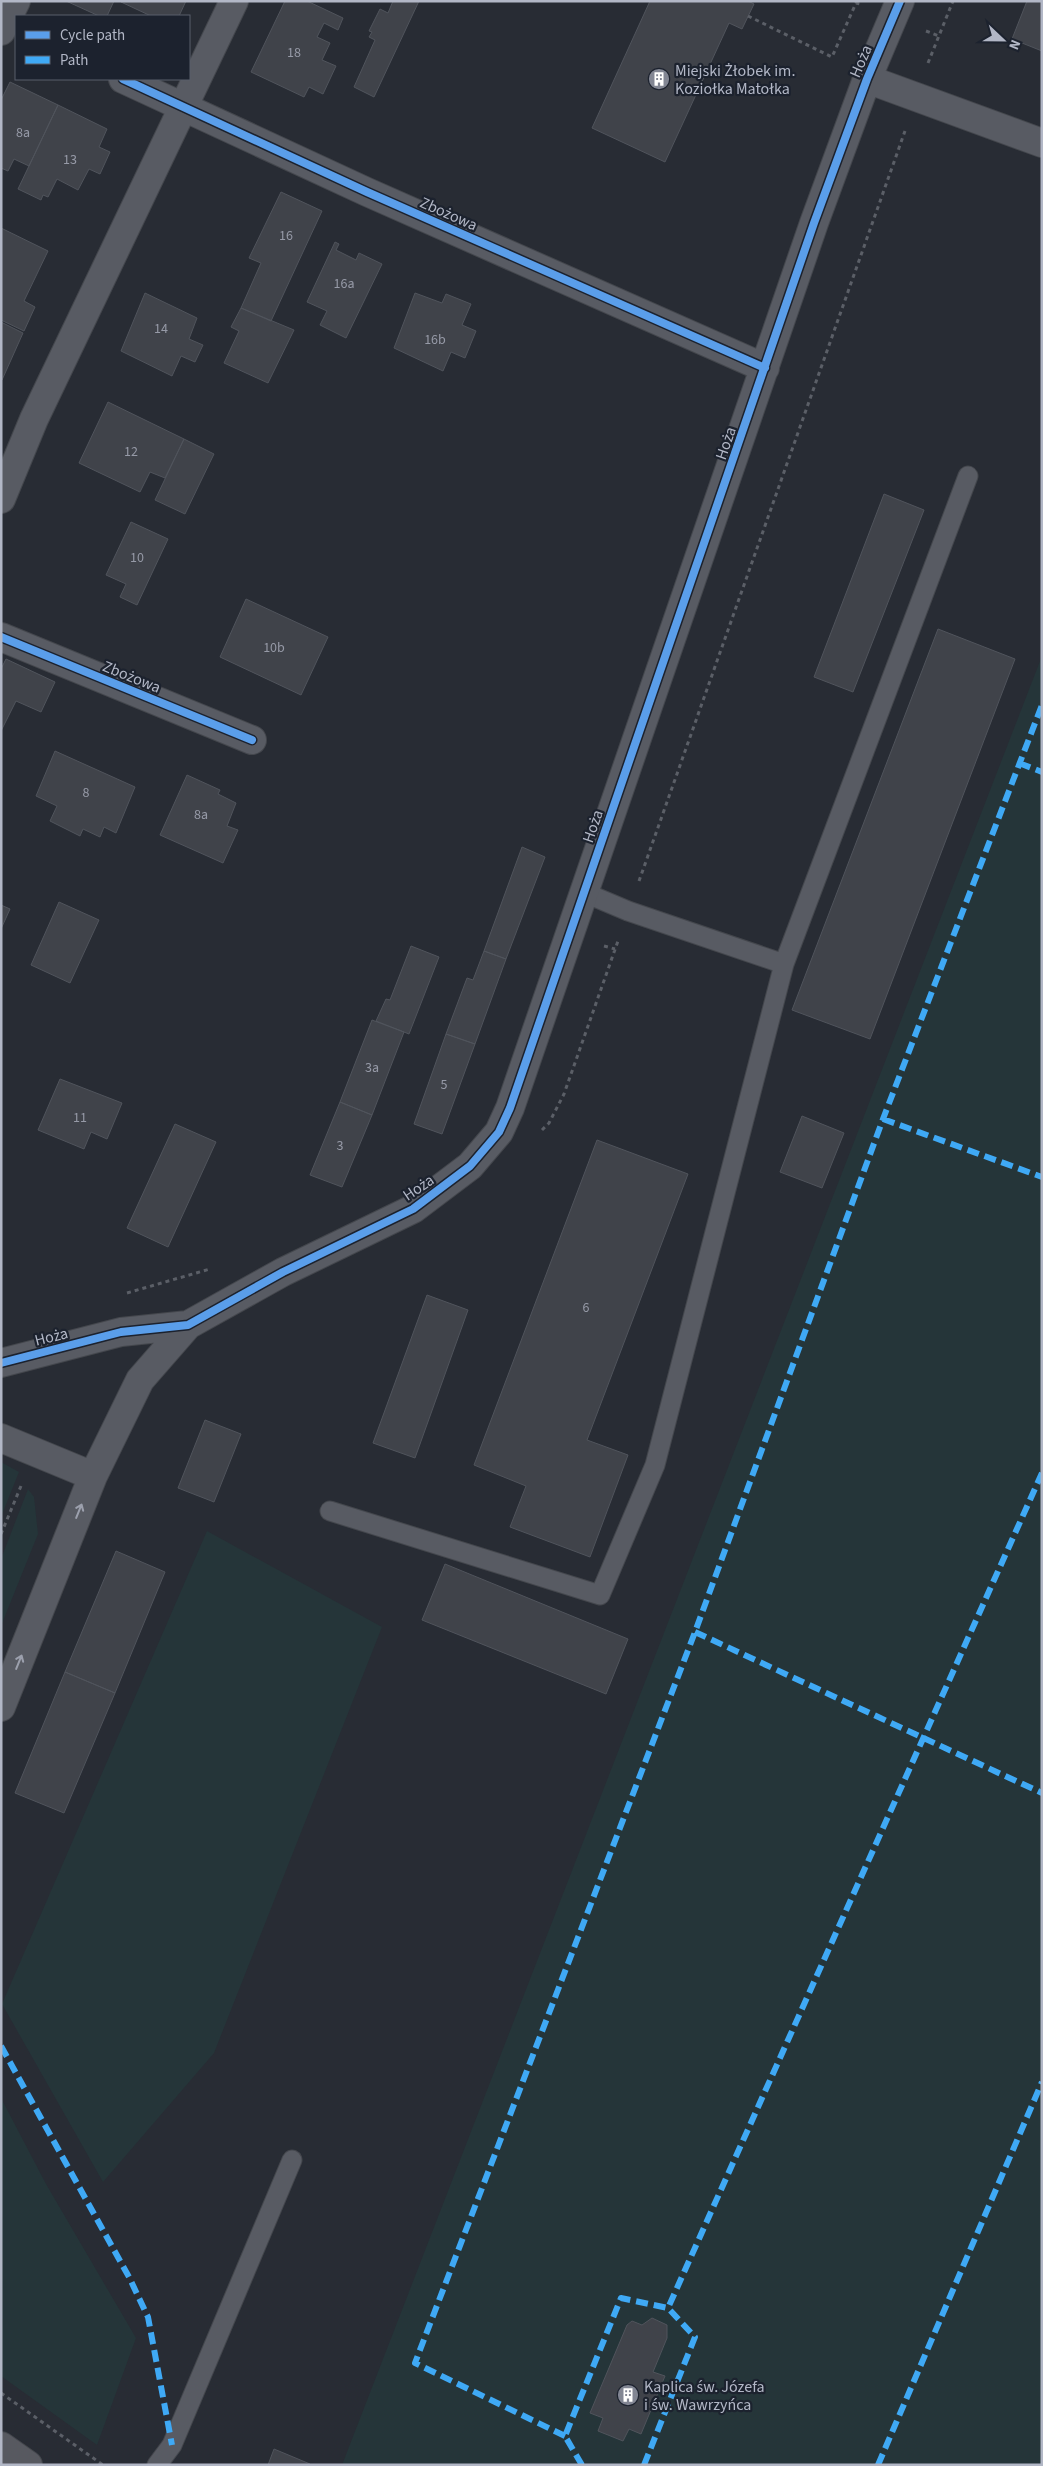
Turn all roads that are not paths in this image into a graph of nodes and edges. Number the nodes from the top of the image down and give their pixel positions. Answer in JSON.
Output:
{"nodes":[{"id":1,"x":234,"y":1,"type":"edge"},
{"id":2,"x":897,"y":10,"type":"edge"},
{"id":3,"x":867,"y":79,"type":"junction"},
{"id":4,"x":125,"y":80,"type":"edge"},
{"id":5,"x":183,"y":108,"type":"junction"},
{"id":6,"x":1042,"y":142,"type":"edge"},
{"id":7,"x":766,"y":368,"type":"junction"},
{"id":8,"x":968,"y":476,"type":"dead end"},
{"id":9,"x":1,"y":499,"type":"edge"},
{"id":10,"x":1,"y":637,"type":"edge"},
{"id":11,"x":252,"y":740,"type":"dead end"},
{"id":12,"x":584,"y":892,"type":"junction"},
{"id":13,"x":784,"y":964,"type":"junction"},
{"id":14,"x":188,"y":1325,"type":"junction"},
{"id":15,"x":1,"y":1363,"type":"edge"},
{"id":16,"x":1,"y":1438,"type":"edge"},
{"id":17,"x":93,"y":1476,"type":"junction"},
{"id":18,"x":330,"y":1511,"type":"dead end"},
{"id":19,"x":1,"y":1707,"type":"edge"},
{"id":20,"x":292,"y":2160,"type":"dead end"},
{"id":21,"x":1,"y":2446,"type":"edge"},
{"id":22,"x":28,"y":2465,"type":"edge"},
{"id":23,"x":158,"y":2465,"type":"edge"}],
"edges":[{"from":1,"to":5,"type":"street"},
{"from":2,"to":3,"type":"street","name":"Hoża"},
{"from":3,"to":6,"type":"street"},
{"from":3,"to":7,"type":"street","name":"Hoża"},
{"from":4,"to":5,"type":"street","name":"Zbożowa"},
{"from":5,"to":7,"type":"street","name":"Zbożowa"},
{"from":5,"to":9,"type":"street"},
{"from":7,"to":12,"type":"street","name":"Hoża"},
{"from":8,"to":13,"type":"lane"},
{"from":10,"to":11,"type":"street","name":"Zbożowa"},
{"from":12,"to":13,"type":"lane"},
{"from":12,"to":14,"type":"street","name":"Hoża"},
{"from":13,"to":18,"type":"lane"},
{"from":14,"to":15,"type":"street","name":"Hoża"},
{"from":14,"to":17,"type":"street"},
{"from":16,"to":17,"type":"street"},
{"from":19,"to":17,"type":"street","one_way":true},
{"from":20,"to":23,"type":"lane"},
{"from":21,"to":22,"type":"street"}]}
